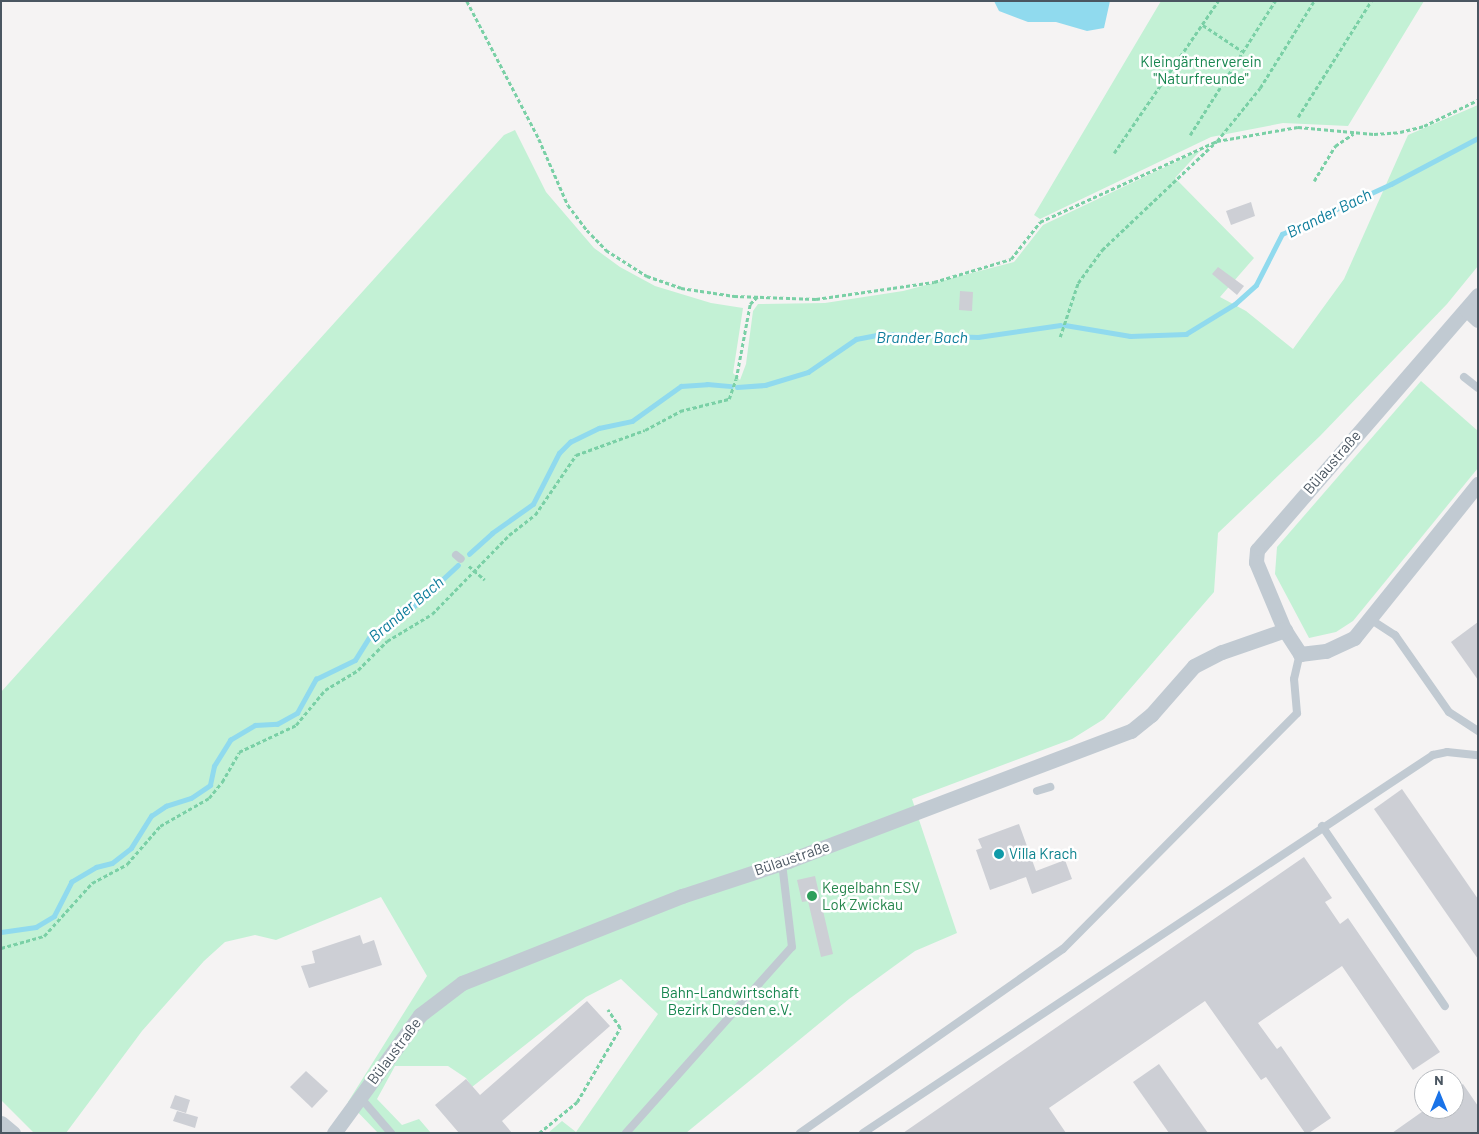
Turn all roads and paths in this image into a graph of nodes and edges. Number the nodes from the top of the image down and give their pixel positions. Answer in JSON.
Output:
{"nodes":[{"id":1,"x":468,"y":1,"type":"edge"},
{"id":2,"x":1218,"y":1,"type":"edge"},
{"id":3,"x":1275,"y":1,"type":"edge"},
{"id":4,"x":1314,"y":1,"type":"edge"},
{"id":5,"x":1371,"y":1,"type":"edge"},
{"id":6,"x":1203,"y":25,"type":"junction"},
{"id":7,"x":1242,"y":51,"type":"junction"},
{"id":8,"x":1478,"y":100,"type":"edge"},
{"id":9,"x":1298,"y":117,"type":"dead end"},
{"id":10,"x":1354,"y":133,"type":"junction"},
{"id":11,"x":1190,"y":135,"type":"dead end"},
{"id":12,"x":1217,"y":141,"type":"junction"},
{"id":13,"x":1114,"y":153,"type":"dead end"},
{"id":14,"x":1314,"y":181,"type":"dead end"},
{"id":15,"x":760,"y":295,"type":"junction"},
{"id":16,"x":1478,"y":295,"type":"edge"},
{"id":17,"x":1466,"y":309,"type":"junction"},
{"id":18,"x":1478,"y":320,"type":"edge"},
{"id":19,"x":1060,"y":337,"type":"dead end"},
{"id":20,"x":1464,"y":377,"type":"dead end"},
{"id":21,"x":1478,"y":388,"type":"edge"},
{"id":22,"x":1478,"y":484,"type":"edge"},
{"id":23,"x":468,"y":565,"type":"dead end"},
{"id":24,"x":475,"y":571,"type":"junction"},
{"id":25,"x":485,"y":580,"type":"dead end"},
{"id":26,"x":1370,"y":619,"type":"junction"},
{"id":27,"x":1285,"y":630,"type":"junction"},
{"id":28,"x":1300,"y":654,"type":"junction"},
{"id":29,"x":1478,"y":731,"type":"edge"},
{"id":30,"x":1478,"y":755,"type":"edge"},
{"id":31,"x":1050,"y":787,"type":"dead end"},
{"id":32,"x":1037,"y":791,"type":"dead end"},
{"id":33,"x":1322,"y":826,"type":"junction"},
{"id":34,"x":782,"y":863,"type":"junction"},
{"id":35,"x":1,"y":948,"type":"edge"},
{"id":36,"x":1445,"y":1006,"type":"dead end"},
{"id":37,"x":608,"y":1010,"type":"dead end"},
{"id":38,"x":360,"y":1096,"type":"junction"},
{"id":39,"x":1,"y":1123,"type":"edge"},
{"id":40,"x":12,"y":1133,"type":"edge"},
{"id":41,"x":334,"y":1133,"type":"edge"},
{"id":42,"x":391,"y":1133,"type":"edge"},
{"id":43,"x":539,"y":1133,"type":"edge"},
{"id":44,"x":626,"y":1133,"type":"edge"},
{"id":45,"x":800,"y":1133,"type":"edge"},
{"id":46,"x":863,"y":1133,"type":"edge"}],
"edges":[{"from":1,"to":15,"type":"path"},
{"from":2,"to":6,"type":"path"},
{"from":3,"to":7,"type":"path"},
{"from":4,"to":12,"type":"path"},
{"from":5,"to":9,"type":"path"},
{"from":6,"to":7,"type":"path"},
{"from":6,"to":13,"type":"path"},
{"from":7,"to":11,"type":"path"},
{"from":8,"to":10,"type":"path"},
{"from":10,"to":12,"type":"path"},
{"from":10,"to":14,"type":"path"},
{"from":12,"to":15,"type":"path"},
{"from":12,"to":19,"type":"path"},
{"from":15,"to":24,"type":"path"},
{"from":16,"to":17,"type":"street","name":"Bülaustraße"},
{"from":17,"to":18,"type":"street"},
{"from":17,"to":27,"type":"street","name":"Bülaustraße"},
{"from":20,"to":21,"type":"lane"},
{"from":22,"to":26,"type":"street"},
{"from":23,"to":24,"type":"path"},
{"from":24,"to":25,"type":"path"},
{"from":24,"to":35,"type":"path"},
{"from":26,"to":28,"type":"street"},
{"from":26,"to":29,"type":"lane"},
{"from":27,"to":28,"type":"street","name":"Bülaustraße"},
{"from":27,"to":34,"type":"street","name":"Bülaustraße"},
{"from":28,"to":45,"type":"lane"},
{"from":30,"to":33,"type":"lane"},
{"from":31,"to":32,"type":"lane"},
{"from":33,"to":36,"type":"lane"},
{"from":33,"to":46,"type":"lane"},
{"from":34,"to":38,"type":"street","name":"Bülaustraße"},
{"from":34,"to":44,"type":"lane"},
{"from":37,"to":43,"type":"path"},
{"from":38,"to":41,"type":"street","name":"Bülaustraße"},
{"from":38,"to":42,"type":"lane"},
{"from":39,"to":40,"type":"street"}]}
